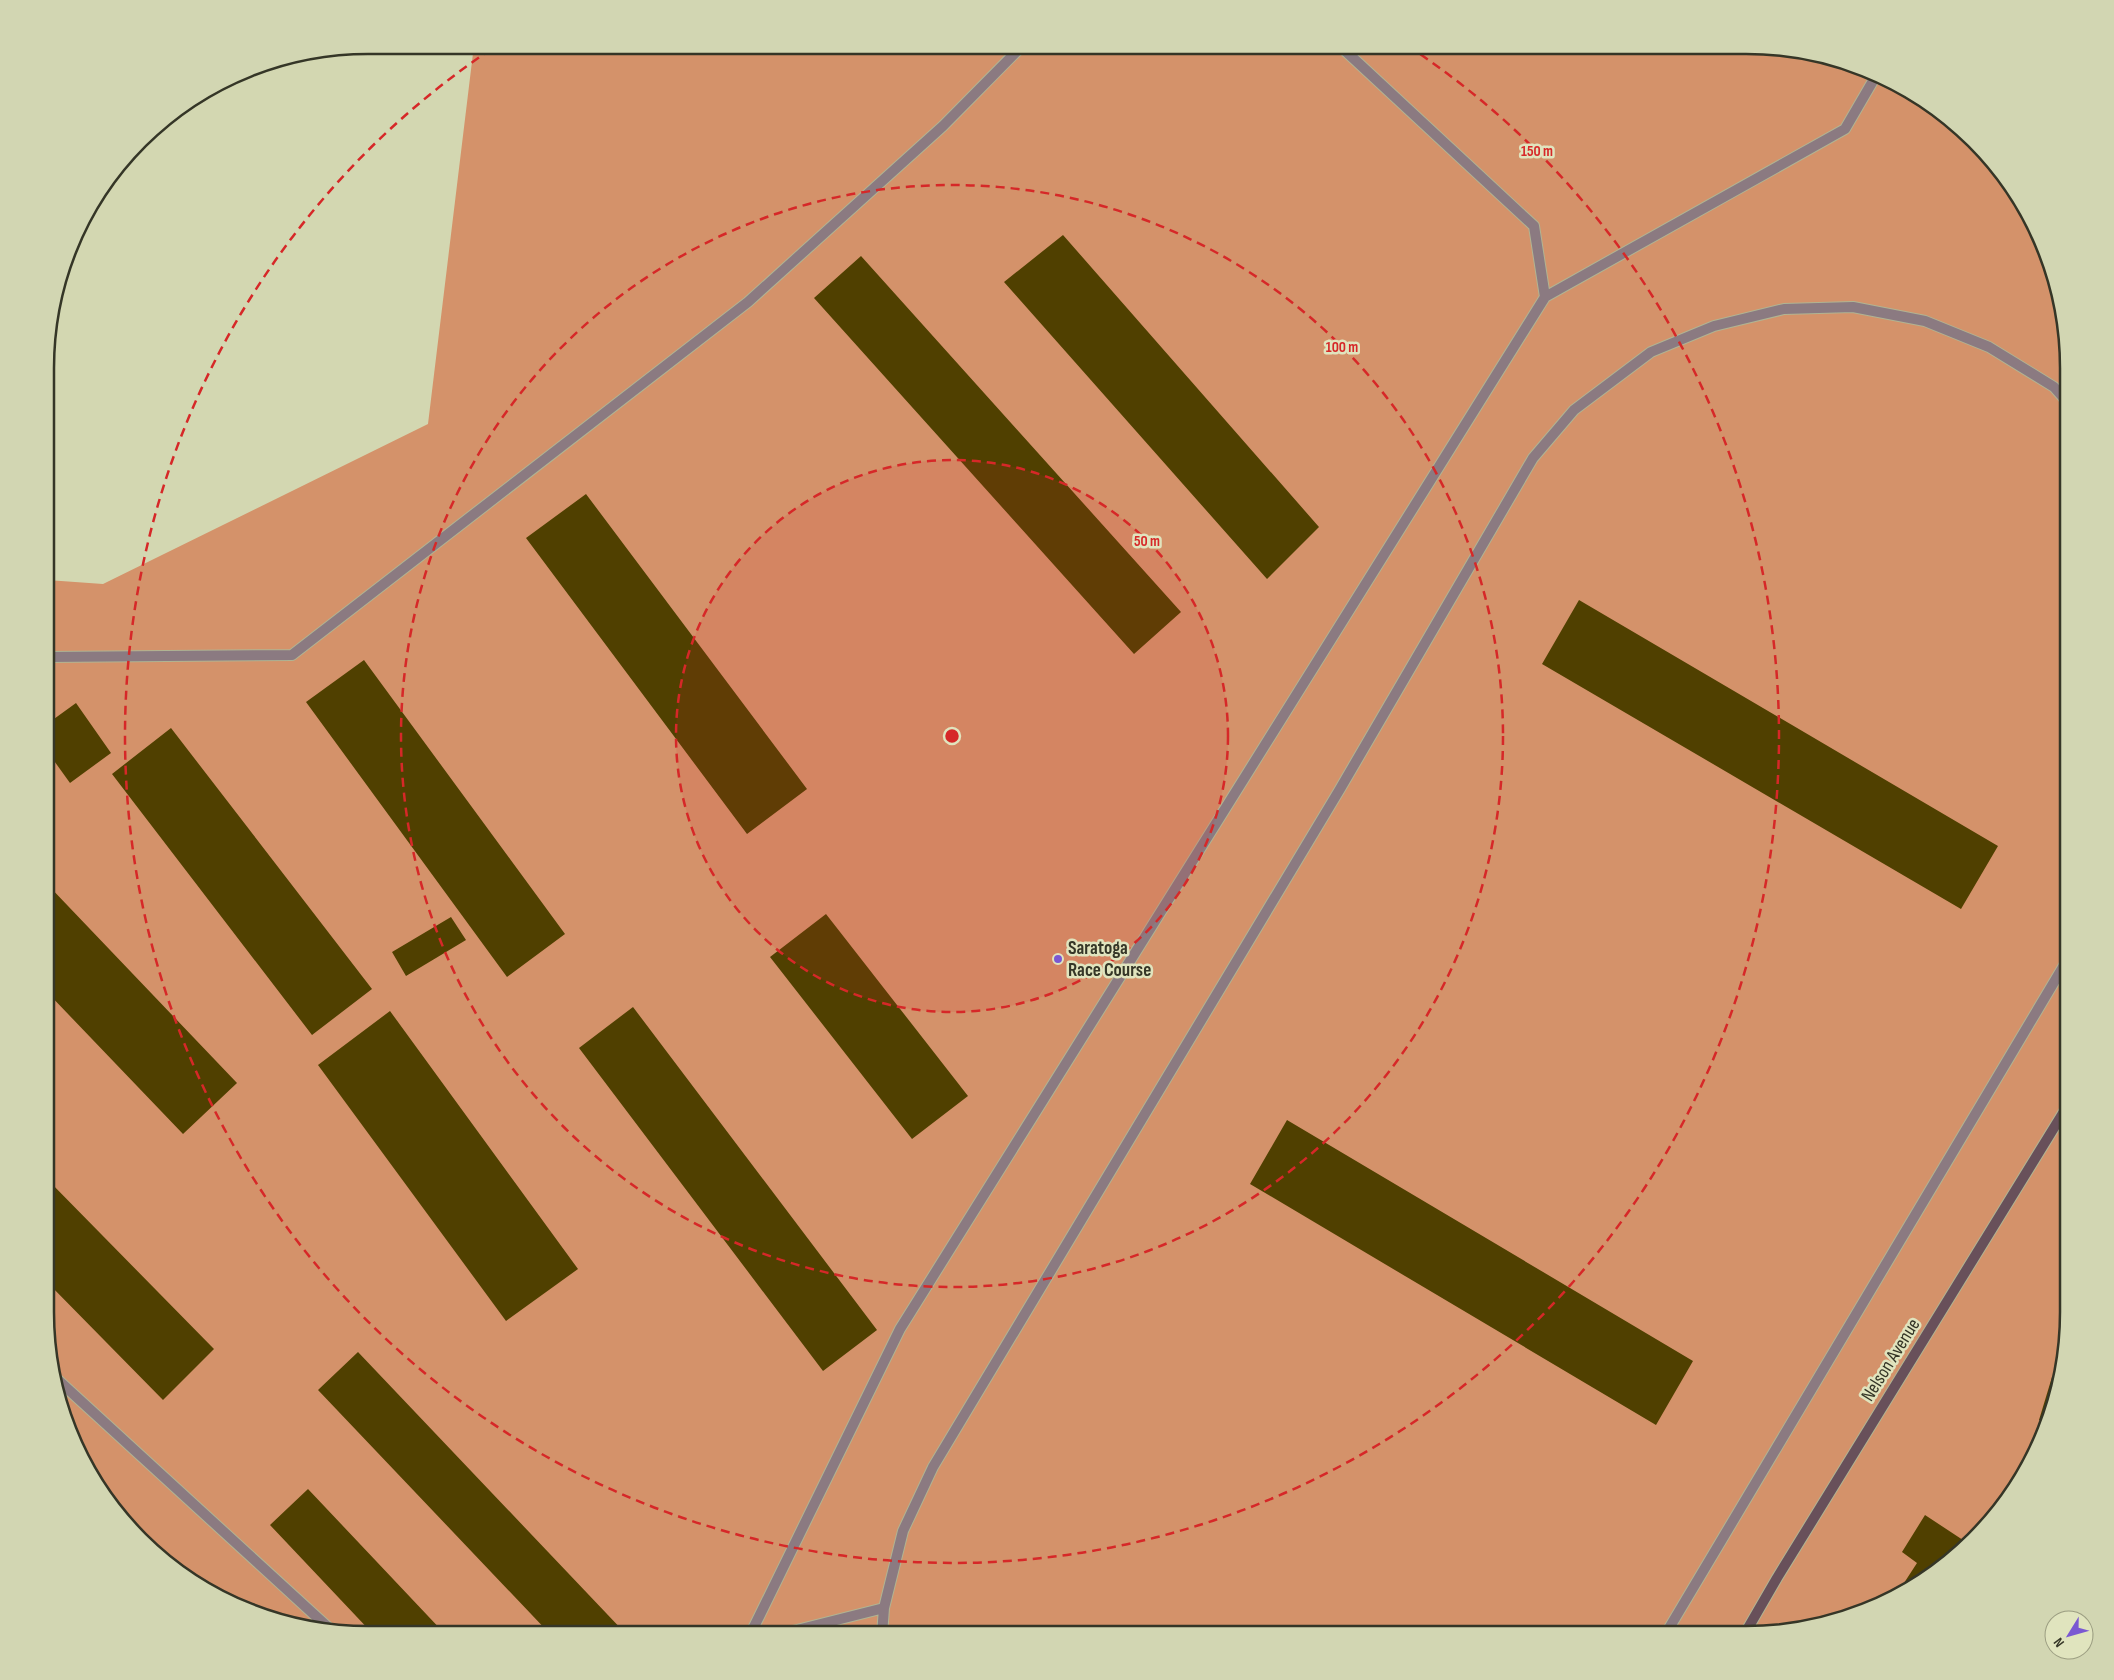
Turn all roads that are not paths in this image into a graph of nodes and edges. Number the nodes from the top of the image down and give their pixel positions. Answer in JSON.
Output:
{"nodes":[{"id":1,"x":1014,"y":54,"type":"edge"},
{"id":2,"x":1348,"y":54,"type":"edge"},
{"id":3,"x":1873,"y":81,"type":"edge"},
{"id":4,"x":1545,"y":297,"type":"junction"},
{"id":5,"x":2060,"y":394,"type":"edge"},
{"id":6,"x":54,"y":657,"type":"edge"},
{"id":7,"x":2060,"y":970,"type":"edge"},
{"id":8,"x":2060,"y":1118,"type":"edge"},
{"id":9,"x":62,"y":1384,"type":"edge"},
{"id":10,"x":884,"y":1608,"type":"junction"},
{"id":11,"x":324,"y":1623,"type":"edge"},
{"id":12,"x":754,"y":1626,"type":"edge"},
{"id":13,"x":810,"y":1626,"type":"edge"},
{"id":14,"x":883,"y":1626,"type":"edge"},
{"id":15,"x":1670,"y":1626,"type":"edge"},
{"id":16,"x":1749,"y":1626,"type":"edge"}],
"edges":[{"from":1,"to":6,"type":"lane"},
{"from":2,"to":4,"type":"lane"},
{"from":3,"to":4,"type":"lane"},
{"from":4,"to":12,"type":"lane"},
{"from":5,"to":10,"type":"lane"},
{"from":7,"to":15,"type":"lane"},
{"from":8,"to":16,"type":"street","name":"Nelson Avenue"},
{"from":9,"to":11,"type":"lane"},
{"from":10,"to":13,"type":"lane"},
{"from":10,"to":14,"type":"lane"}]}
